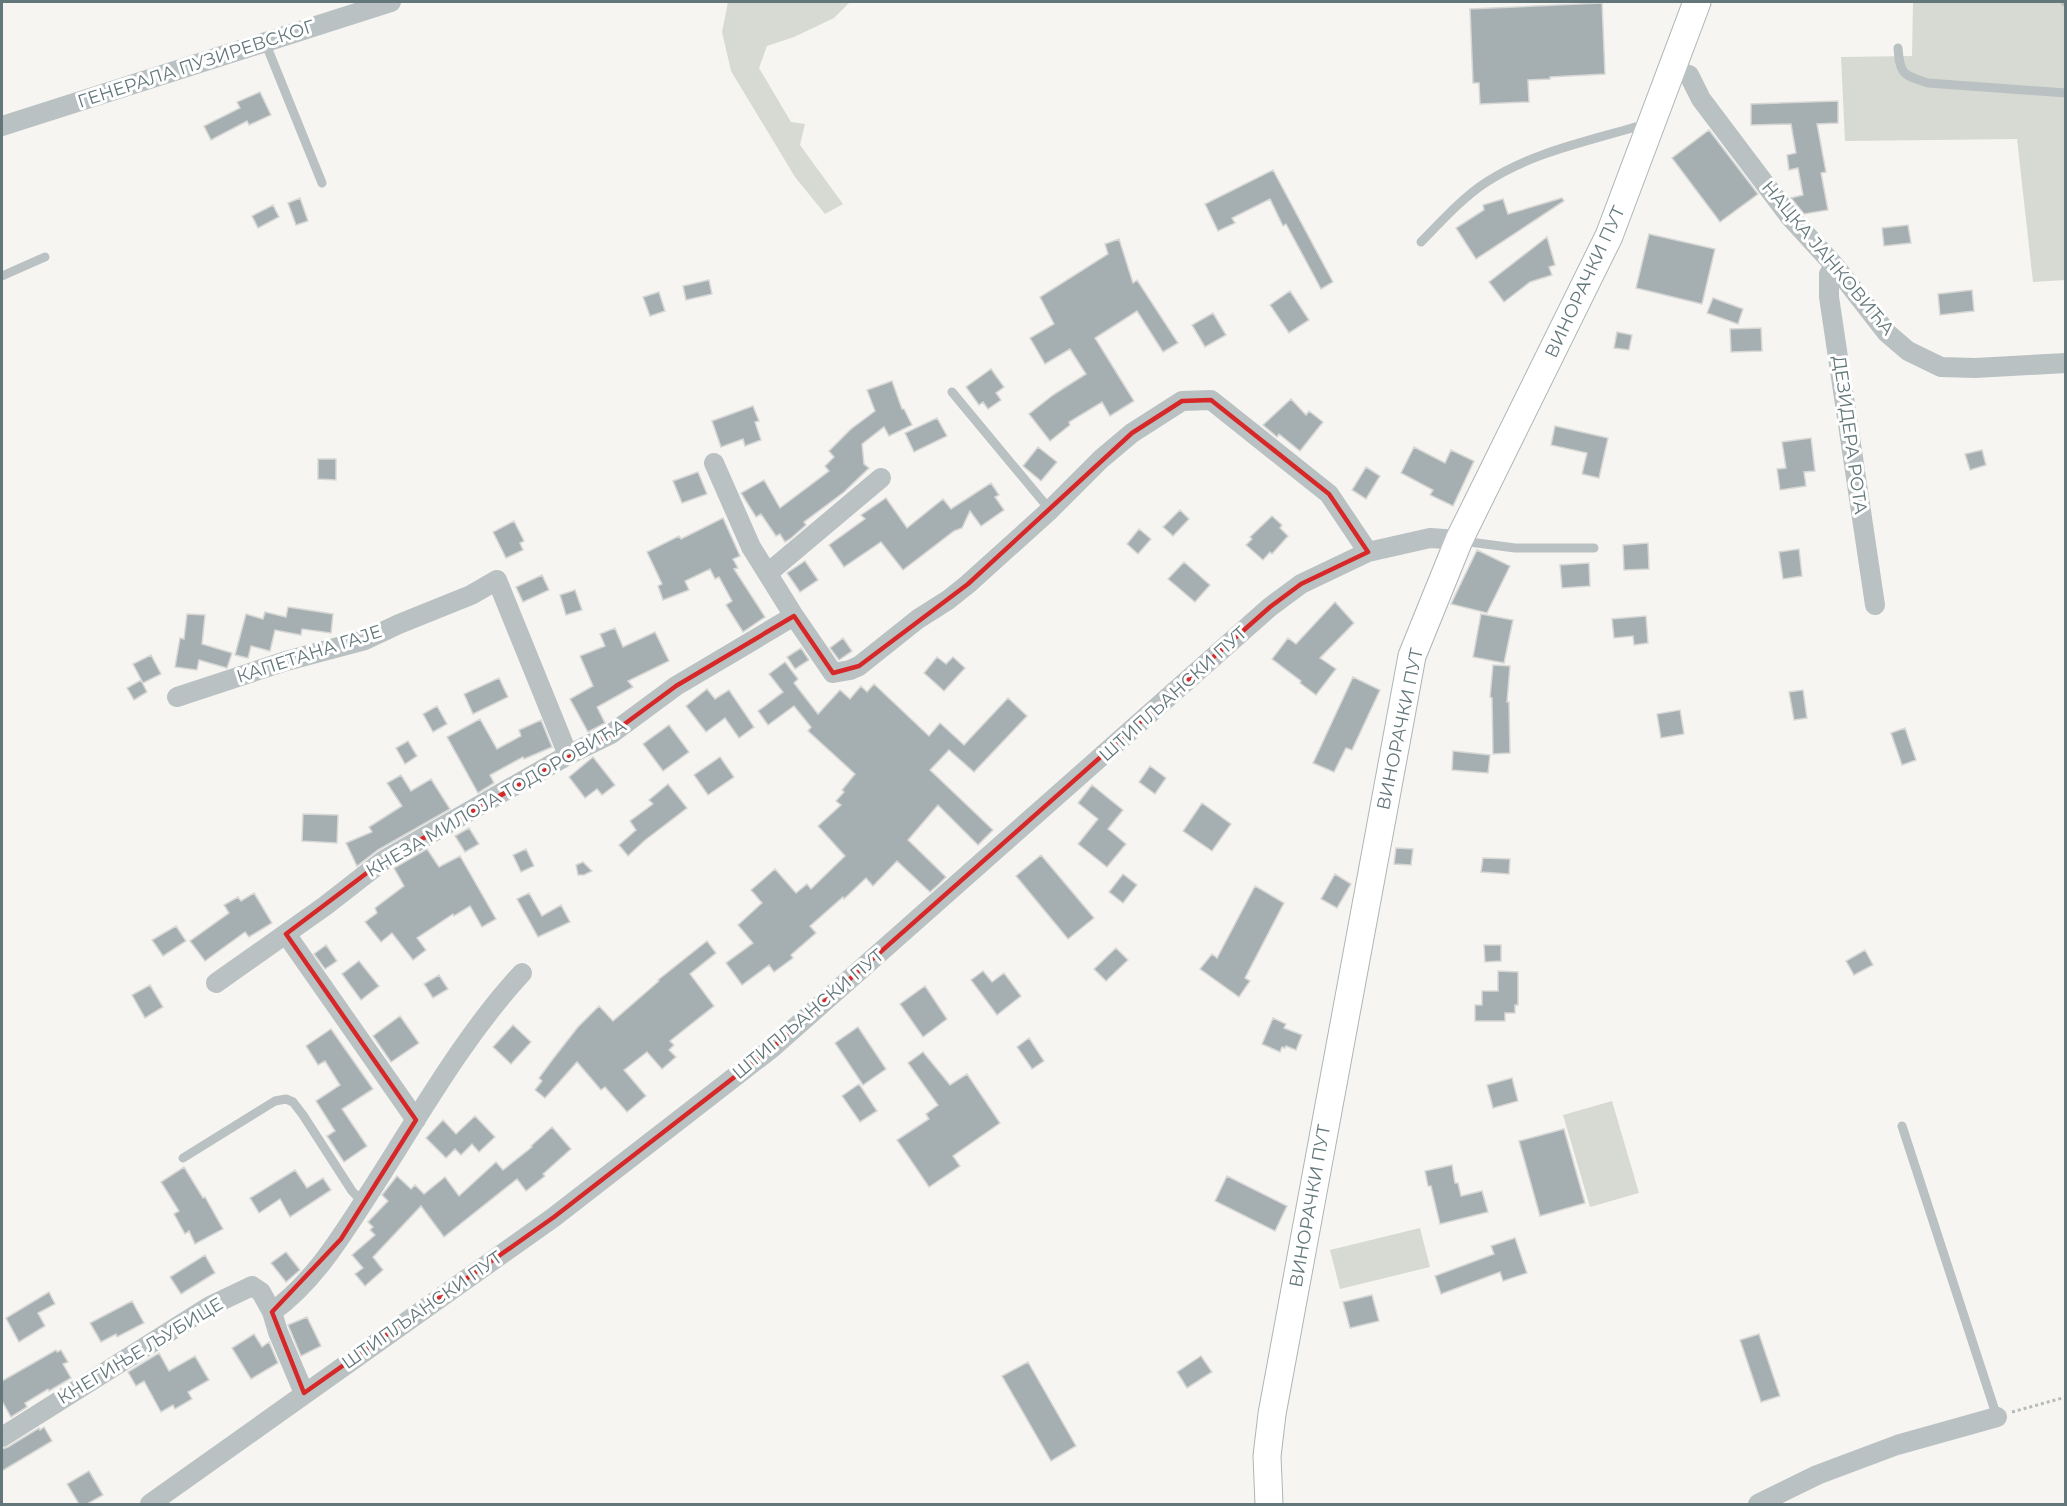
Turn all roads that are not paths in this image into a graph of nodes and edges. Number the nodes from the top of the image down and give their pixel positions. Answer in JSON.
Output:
{"nodes":[{"id":1,"x":391,"y":2,"type":"edge"},
{"id":2,"x":1697,"y":2,"type":"edge"},
{"id":3,"x":265,"y":42,"type":"junction"},
{"id":4,"x":1898,"y":48,"type":"dead end"},
{"id":5,"x":1672,"y":70,"type":"junction"},
{"id":6,"x":2066,"y":93,"type":"edge"},
{"id":7,"x":2,"y":126,"type":"edge"},
{"id":8,"x":1650,"y":127,"type":"junction"},
{"id":9,"x":322,"y":183,"type":"dead end"},
{"id":10,"x":1421,"y":242,"type":"dead end"},
{"id":11,"x":45,"y":257,"type":"dead end"},
{"id":12,"x":1834,"y":265,"type":"junction"},
{"id":13,"x":2,"y":276,"type":"edge"},
{"id":14,"x":2066,"y":363,"type":"edge"},
{"id":15,"x":952,"y":392,"type":"dead end"},
{"id":16,"x":714,"y":463,"type":"dead end"},
{"id":17,"x":881,"y":478,"type":"dead end"},
{"id":18,"x":1050,"y":510,"type":"junction"},
{"id":19,"x":1459,"y":540,"type":"junction"},
{"id":20,"x":1594,"y":548,"type":"dead end"},
{"id":21,"x":1368,"y":552,"type":"junction"},
{"id":22,"x":768,"y":573,"type":"junction"},
{"id":23,"x":1875,"y":605,"type":"dead end"},
{"id":24,"x":794,"y":616,"type":"junction"},
{"id":25,"x":177,"y":696,"type":"dead end"},
{"id":26,"x":568,"y":755,"type":"junction"},
{"id":27,"x":286,"y":934,"type":"junction"},
{"id":28,"x":522,"y":973,"type":"dead end"},
{"id":29,"x":216,"y":983,"type":"dead end"},
{"id":30,"x":416,"y":1120,"type":"junction"},
{"id":31,"x":1902,"y":1126,"type":"dead end"},
{"id":32,"x":183,"y":1158,"type":"dead end"},
{"id":33,"x":363,"y":1203,"type":"junction"},
{"id":34,"x":272,"y":1312,"type":"junction"},
{"id":35,"x":304,"y":1393,"type":"junction"},
{"id":36,"x":1997,"y":1417,"type":"joint"},
{"id":37,"x":2,"y":1437,"type":"edge"},
{"id":38,"x":150,"y":1504,"type":"edge"},
{"id":39,"x":1269,"y":1504,"type":"edge"},
{"id":40,"x":1758,"y":1504,"type":"edge"}],
"edges":[{"from":1,"to":3,"type":"street","name":"ГЕНЕРАЛА ПУЗИРЕВСКОГ"},
{"from":2,"to":5,"type":"street","name":"ВИНОРАЧКИ ПУТ"},
{"from":3,"to":7,"type":"street","name":"ГЕНЕРАЛА ПУЗИРЕВСКОГ"},
{"from":3,"to":9,"type":"lane"},
{"from":4,"to":6,"type":"lane"},
{"from":5,"to":8,"type":"street","name":"ВИНОРАЧКИ ПУТ"},
{"from":5,"to":12,"type":"street","name":"НАЦКА ЈАНКОВИЋА"},
{"from":8,"to":10,"type":"lane"},
{"from":8,"to":19,"type":"street","name":"ВИНОРАЧКИ ПУТ"},
{"from":11,"to":13,"type":"lane"},
{"from":12,"to":14,"type":"street","name":"НАЦКА ЈАНКОВИЋА"},
{"from":12,"to":23,"type":"street","name":"ДЕЗИДЕРА РОТА"},
{"from":15,"to":18,"type":"lane"},
{"from":16,"to":22,"type":"street"},
{"from":17,"to":22,"type":"street"},
{"from":18,"to":21,"type":"street"},
{"from":18,"to":24,"type":"street"},
{"from":19,"to":20,"type":"lane"},
{"from":19,"to":21,"type":"street","name":"ШТИПЉАНСКИ ПУТ"},
{"from":19,"to":39,"type":"street","name":"ВИНОРАЧКИ ПУТ"},
{"from":21,"to":35,"type":"street","name":"ШТИПЉАНСКИ ПУТ"},
{"from":22,"to":24,"type":"street"},
{"from":24,"to":26,"type":"street","name":"КНЕЗА МИЛОЈА ТОДОРОВИЋА"},
{"from":25,"to":26,"type":"street","name":"КАПЕТАНА ГАЈЕ"},
{"from":26,"to":27,"type":"street","name":"КНЕЗА МИЛОЈА ТОДОРОВИЋА"},
{"from":27,"to":29,"type":"street","name":"КНЕЗА МИЛОЈА ТОДОРОВИЋА"},
{"from":27,"to":30,"type":"street"},
{"from":28,"to":30,"type":"street"},
{"from":30,"to":33,"type":"street"},
{"from":31,"to":36,"type":"lane"},
{"from":32,"to":33,"type":"lane"},
{"from":33,"to":34,"type":"street"},
{"from":34,"to":35,"type":"street"},
{"from":34,"to":37,"type":"street","name":"КНЕГИЊЕ ЉУБИЦЕ"},
{"from":35,"to":38,"type":"street","name":"ШТИПЉАНСКИ ПУТ"},
{"from":36,"to":40,"type":"street"}]}
